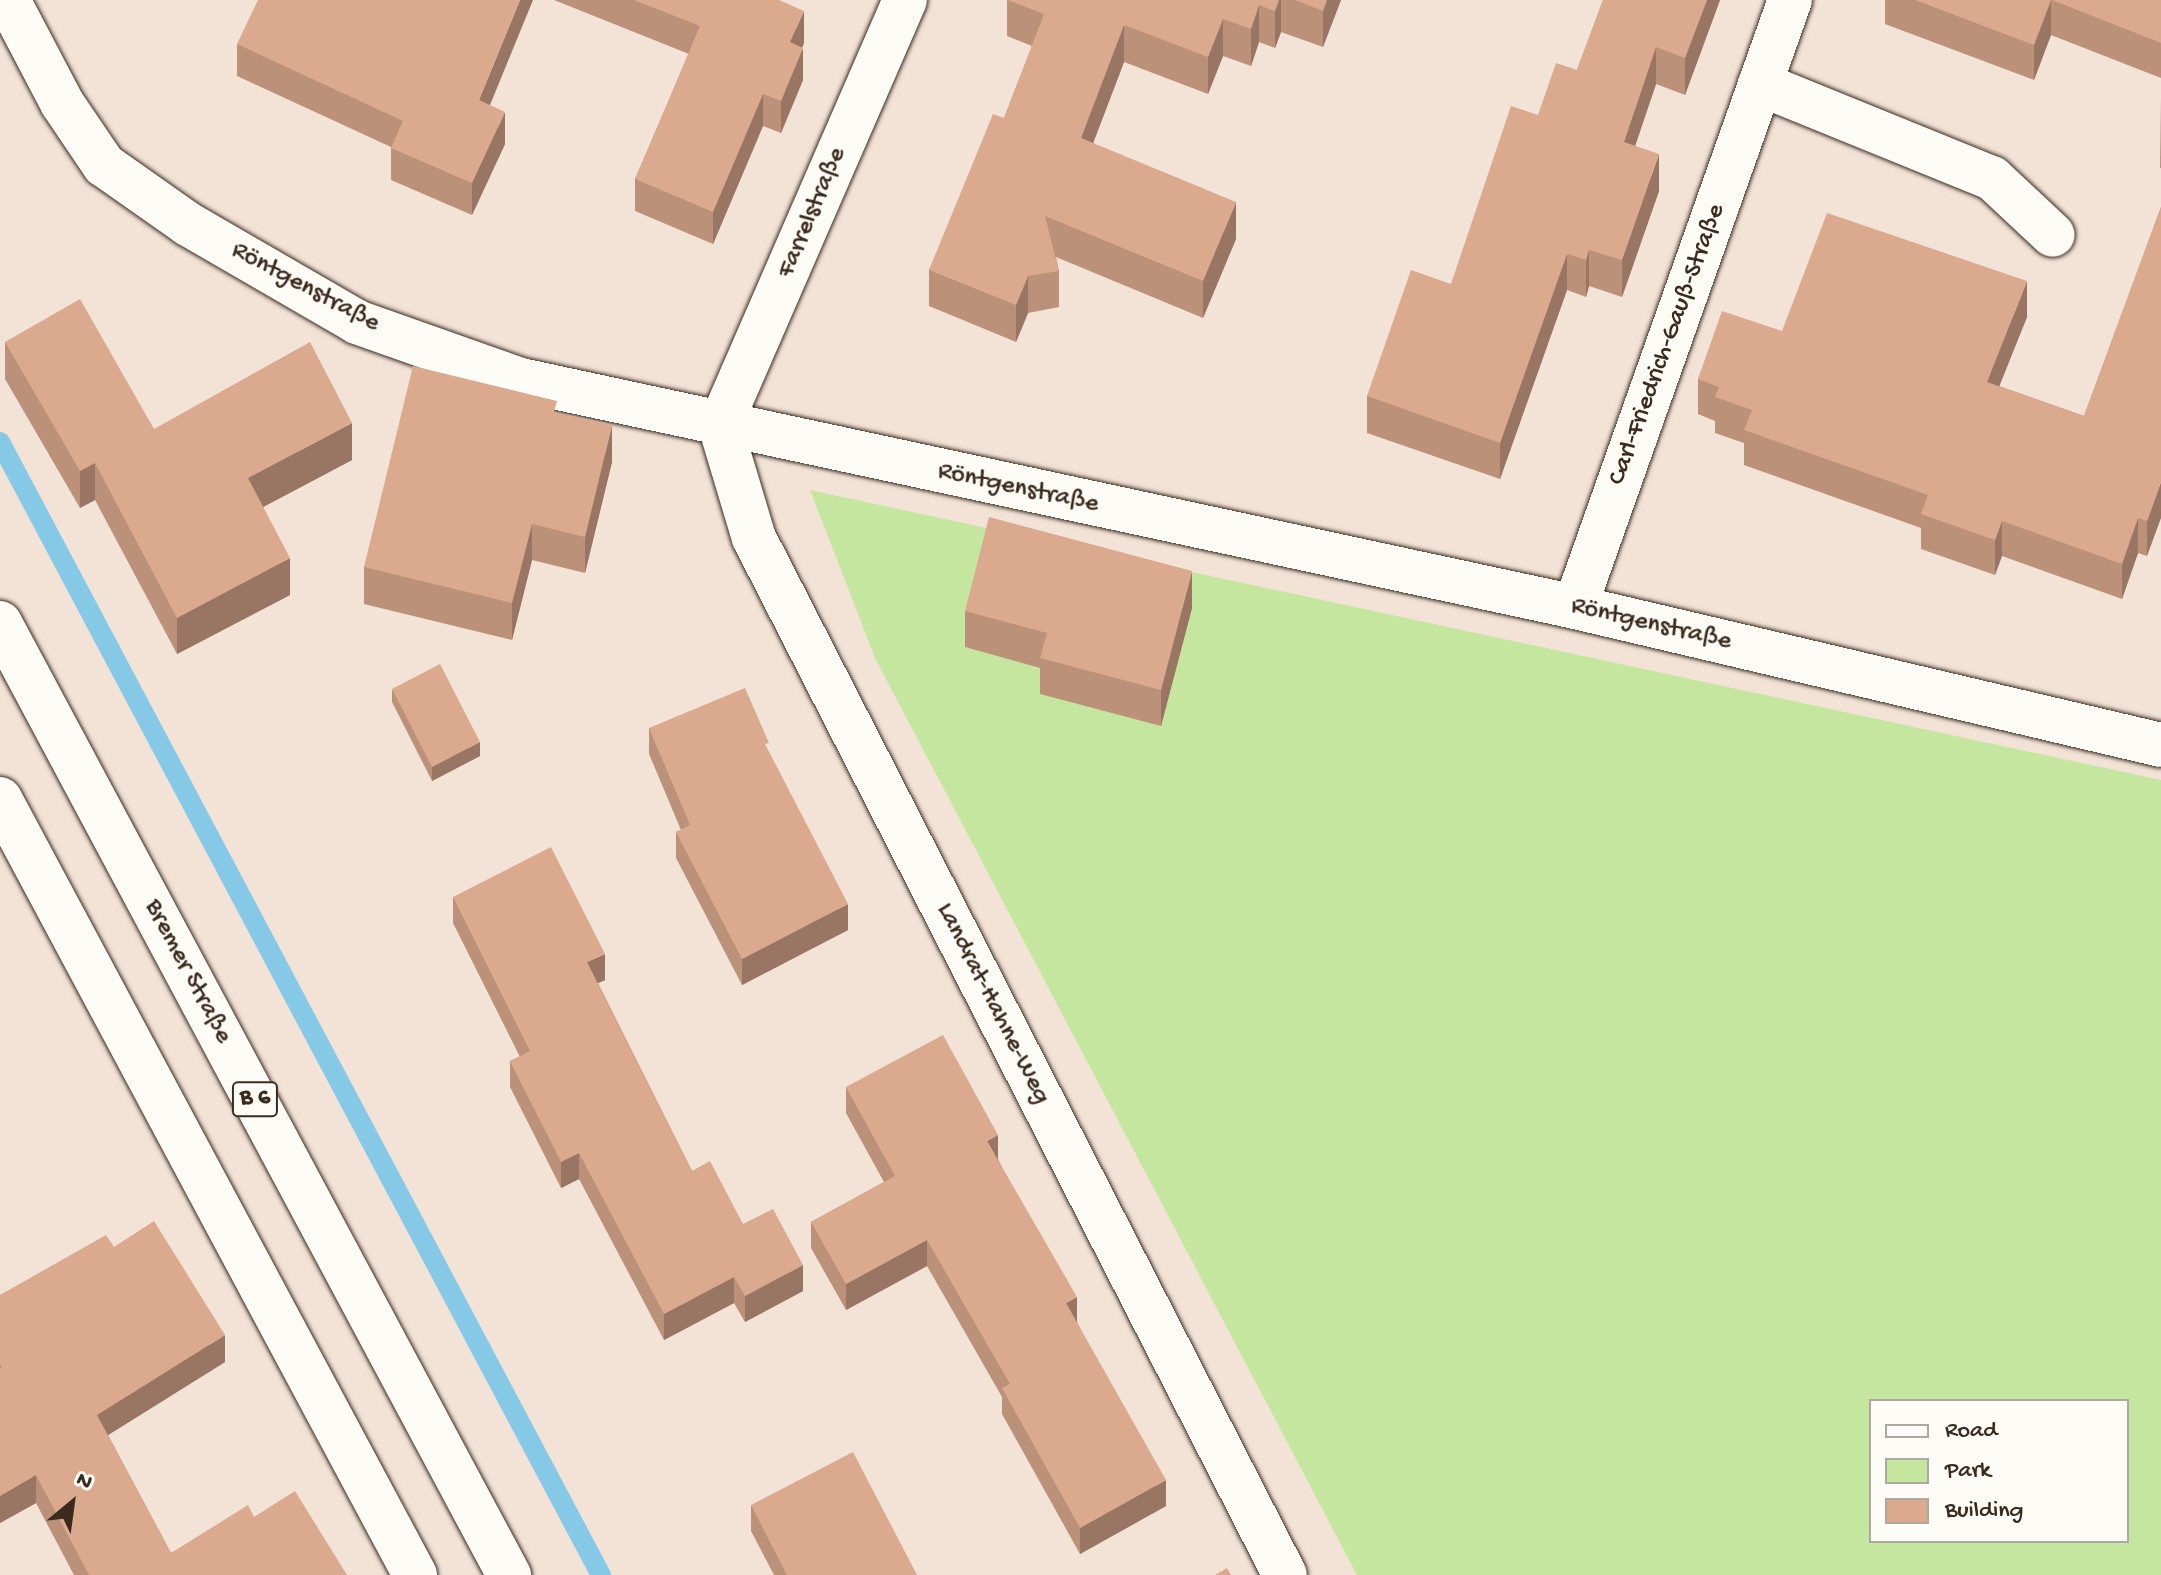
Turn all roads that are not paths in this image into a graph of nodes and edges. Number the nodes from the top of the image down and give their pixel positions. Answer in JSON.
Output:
{"nodes":[{"id":1,"x":8,"y":0,"type":"edge"},
{"id":2,"x":905,"y":0,"type":"edge"},
{"id":3,"x":1790,"y":0,"type":"edge"},
{"id":4,"x":1760,"y":84,"type":"junction"},
{"id":5,"x":2053,"y":235,"type":"dead end"},
{"id":6,"x":720,"y":425,"type":"junction"},
{"id":7,"x":1575,"y":607,"type":"junction"},
{"id":8,"x":0,"y":623,"type":"edge"},
{"id":9,"x":2161,"y":745,"type":"edge"},
{"id":10,"x":0,"y":799,"type":"edge"},
{"id":11,"x":415,"y":1575,"type":"edge"},
{"id":12,"x":509,"y":1575,"type":"edge"},
{"id":13,"x":1285,"y":1575,"type":"edge"}],
"edges":[{"from":1,"to":6,"type":"street","name":"Röntgenstraße"},
{"from":2,"to":6,"type":"street","name":"Farrelstraße"},
{"from":3,"to":4,"type":"street","name":"Carl-Friedrich-Gauß-Straße"},
{"from":4,"to":5,"type":"street"},
{"from":4,"to":7,"type":"street","name":"Carl-Friedrich-Gauß-Straße"},
{"from":6,"to":7,"type":"street","name":"Röntgenstraße"},
{"from":6,"to":13,"type":"street","name":"Landrat-Hahne-Weg"},
{"from":7,"to":9,"type":"street","name":"Röntgenstraße"},
{"from":8,"to":12,"type":"street","name":"Bremer Straße","number":"B 6"},
{"from":10,"to":11,"type":"street"}]}
